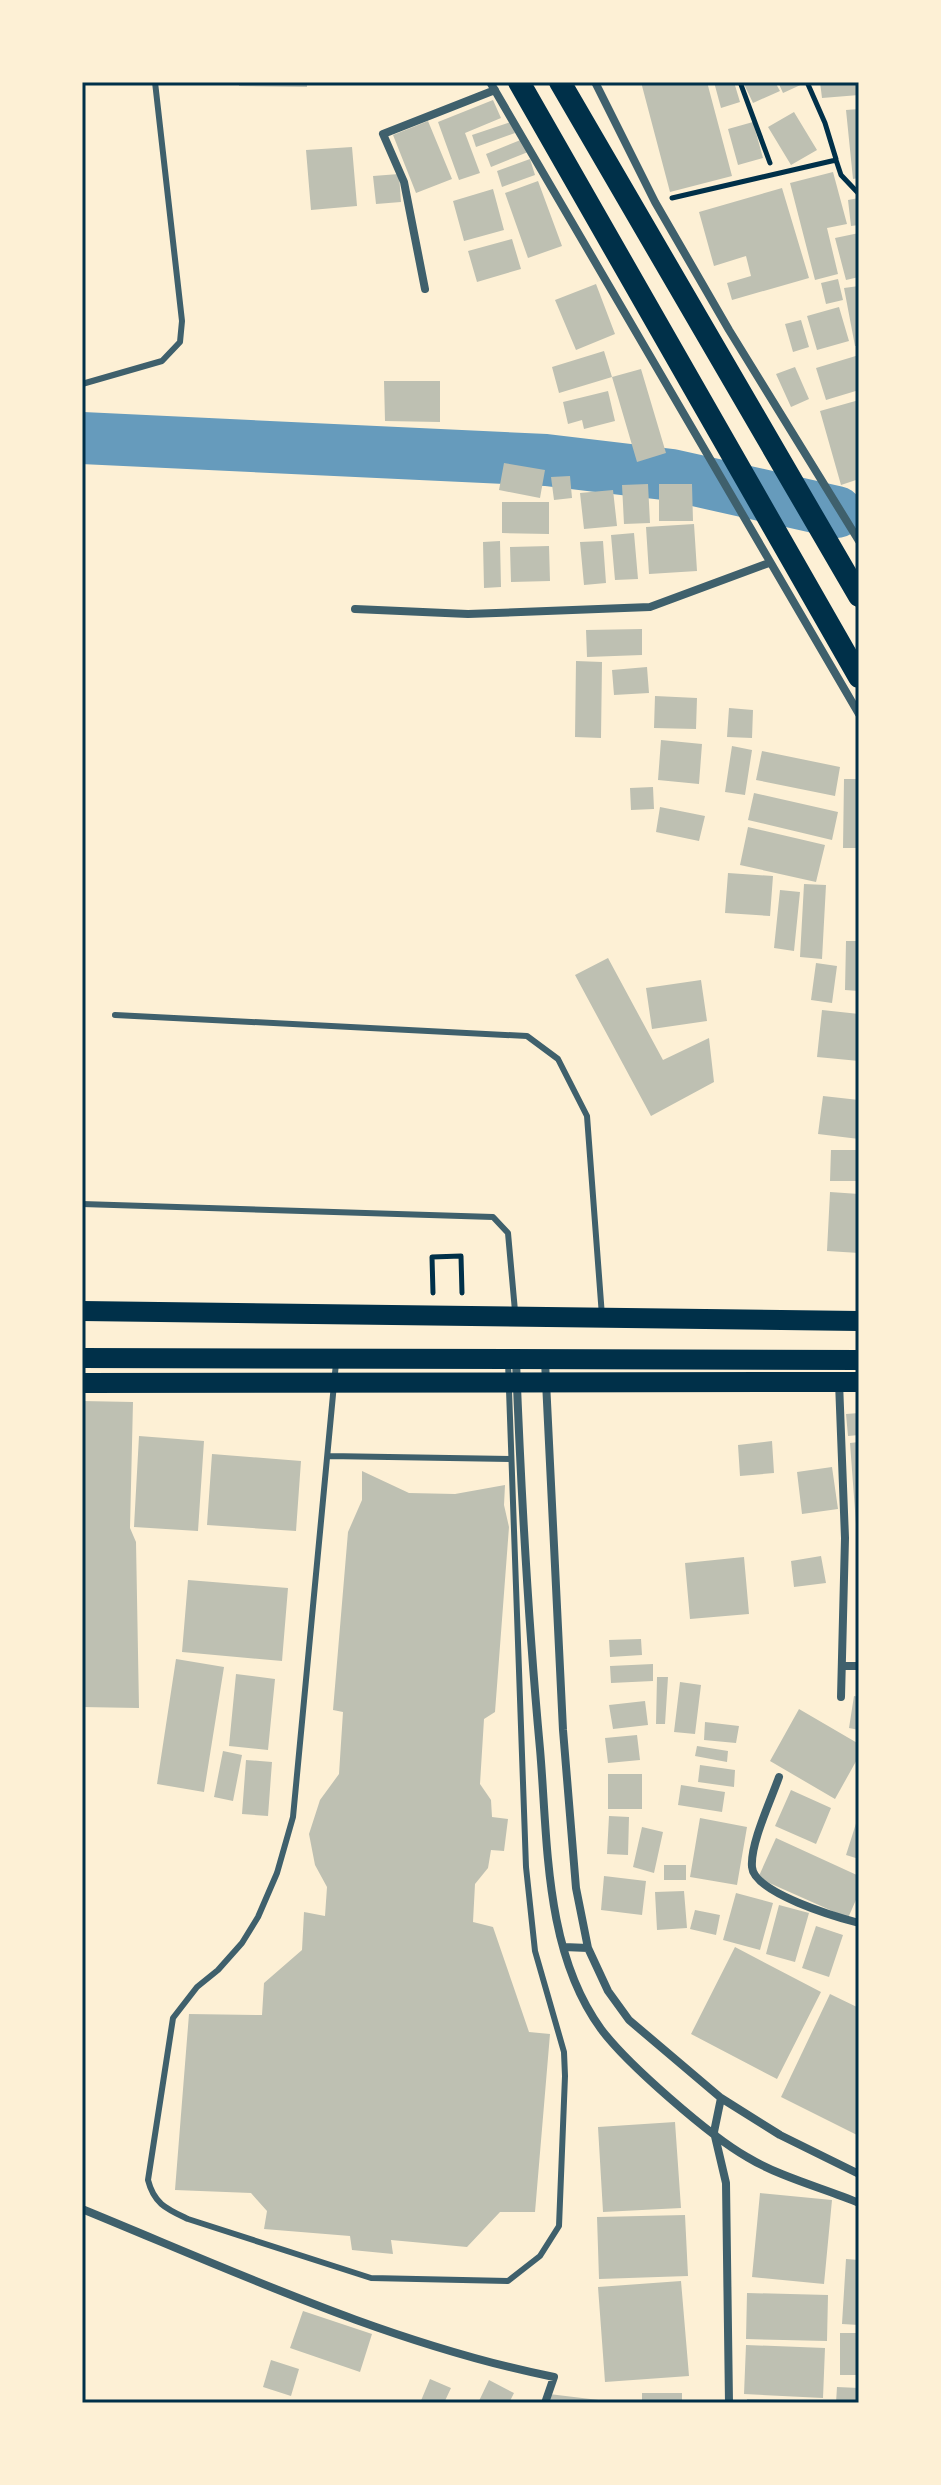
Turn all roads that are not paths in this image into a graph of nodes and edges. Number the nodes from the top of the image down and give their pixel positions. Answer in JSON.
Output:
{"nodes":[{"id":1,"x":155,"y":82,"type":"edge"},
{"id":2,"x":519,"y":82,"type":"edge"},
{"id":3,"x":560,"y":82,"type":"edge"},
{"id":4,"x":595,"y":82,"type":"edge"},
{"id":5,"x":492,"y":86,"type":"edge"},
{"id":6,"x":425,"y":289,"type":"dead end"},
{"id":7,"x":82,"y":384,"type":"edge"},
{"id":8,"x":848,"y":521,"type":"junction"},
{"id":9,"x":859,"y":524,"type":"edge"},
{"id":10,"x":859,"y":541,"type":"edge"},
{"id":11,"x":769,"y":563,"type":"junction"},
{"id":12,"x":859,"y":596,"type":"edge"},
{"id":13,"x":355,"y":609,"type":"dead end"},
{"id":14,"x":859,"y":677,"type":"edge"},
{"id":15,"x":859,"y":714,"type":"edge"},
{"id":16,"x":115,"y":1015,"type":"dead end"},
{"id":17,"x":82,"y":1204,"type":"edge"},
{"id":18,"x":82,"y":1311,"type":"edge"},
{"id":19,"x":516,"y":1315,"type":"junction"},
{"id":20,"x":602,"y":1316,"type":"junction"},
{"id":21,"x":859,"y":1321,"type":"edge"},
{"id":22,"x":177,"y":1357,"type":"junction"},
{"id":23,"x":82,"y":1358,"type":"edge"},
{"id":24,"x":337,"y":1360,"type":"junction"},
{"id":25,"x":859,"y":1360,"type":"edge"},
{"id":26,"x":512,"y":1361,"type":"junction"},
{"id":27,"x":545,"y":1361,"type":"junction"},
{"id":28,"x":335,"y":1381,"type":"junction"},
{"id":29,"x":177,"y":1382,"type":"junction"},
{"id":30,"x":512,"y":1382,"type":"junction"},
{"id":31,"x":849,"y":1382,"type":"edge"},
{"id":32,"x":82,"y":1383,"type":"edge"},
{"id":33,"x":546,"y":1383,"type":"junction"},
{"id":34,"x":328,"y":1456,"type":"junction"},
{"id":35,"x":510,"y":1459,"type":"junction"},
{"id":36,"x":842,"y":1666,"type":"junction"},
{"id":37,"x":859,"y":1666,"type":"edge"},
{"id":38,"x":841,"y":1697,"type":"dead end"},
{"id":39,"x":779,"y":1777,"type":"dead end"},
{"id":40,"x":859,"y":1923,"type":"edge"},
{"id":41,"x":564,"y":1947,"type":"junction"},
{"id":42,"x":588,"y":1948,"type":"junction"},
{"id":43,"x":721,"y":2098,"type":"junction"},
{"id":44,"x":714,"y":2132,"type":"junction"},
{"id":45,"x":859,"y":2174,"type":"edge"},
{"id":46,"x":859,"y":2203,"type":"edge"},
{"id":47,"x":82,"y":2209,"type":"edge"},
{"id":48,"x":545,"y":2403,"type":"edge"},
{"id":49,"x":729,"y":2403,"type":"edge"}],
"edges":[{"from":1,"to":7,"type":"lane"},
{"from":2,"to":14,"type":"highway"},
{"from":3,"to":12,"type":"highway"},
{"from":4,"to":8,"type":"street"},
{"from":5,"to":6,"type":"street"},
{"from":5,"to":11,"type":"street"},
{"from":8,"to":9,"type":"street"},
{"from":8,"to":10,"type":"street"},
{"from":11,"to":13,"type":"street"},
{"from":11,"to":15,"type":"street"},
{"from":16,"to":20,"type":"lane"},
{"from":17,"to":19,"type":"lane"},
{"from":18,"to":19,"type":"main road"},
{"from":19,"to":20,"type":"main road"},
{"from":20,"to":21,"type":"main road"},
{"from":22,"to":23,"type":"main road"},
{"from":22,"to":24,"type":"main road"},
{"from":22,"to":29,"type":"main road"},
{"from":24,"to":26,"type":"main road"},
{"from":24,"to":28,"type":"lane"},
{"from":25,"to":27,"type":"main road"},
{"from":26,"to":27,"type":"main road"},
{"from":26,"to":30,"type":"street"},
{"from":27,"to":33,"type":"street"},
{"from":28,"to":29,"type":"main road"},
{"from":28,"to":30,"type":"main road"},
{"from":28,"to":34,"type":"lane"},
{"from":29,"to":32,"type":"main road"},
{"from":30,"to":33,"type":"main road"},
{"from":30,"to":35,"type":"lane"},
{"from":30,"to":41,"type":"street"},
{"from":31,"to":33,"type":"main road"},
{"from":31,"to":36,"type":"street"},
{"from":33,"to":42,"type":"street"},
{"from":34,"to":35,"type":"lane"},
{"from":34,"to":35,"type":"lane"},
{"from":36,"to":37,"type":"street"},
{"from":36,"to":38,"type":"street"},
{"from":39,"to":40,"type":"street"},
{"from":41,"to":42,"type":"street"},
{"from":41,"to":44,"type":"street"},
{"from":42,"to":43,"type":"street"},
{"from":43,"to":44,"type":"street"},
{"from":43,"to":45,"type":"street"},
{"from":44,"to":46,"type":"street"},
{"from":44,"to":49,"type":"street"},
{"from":47,"to":48,"type":"street"}]}
